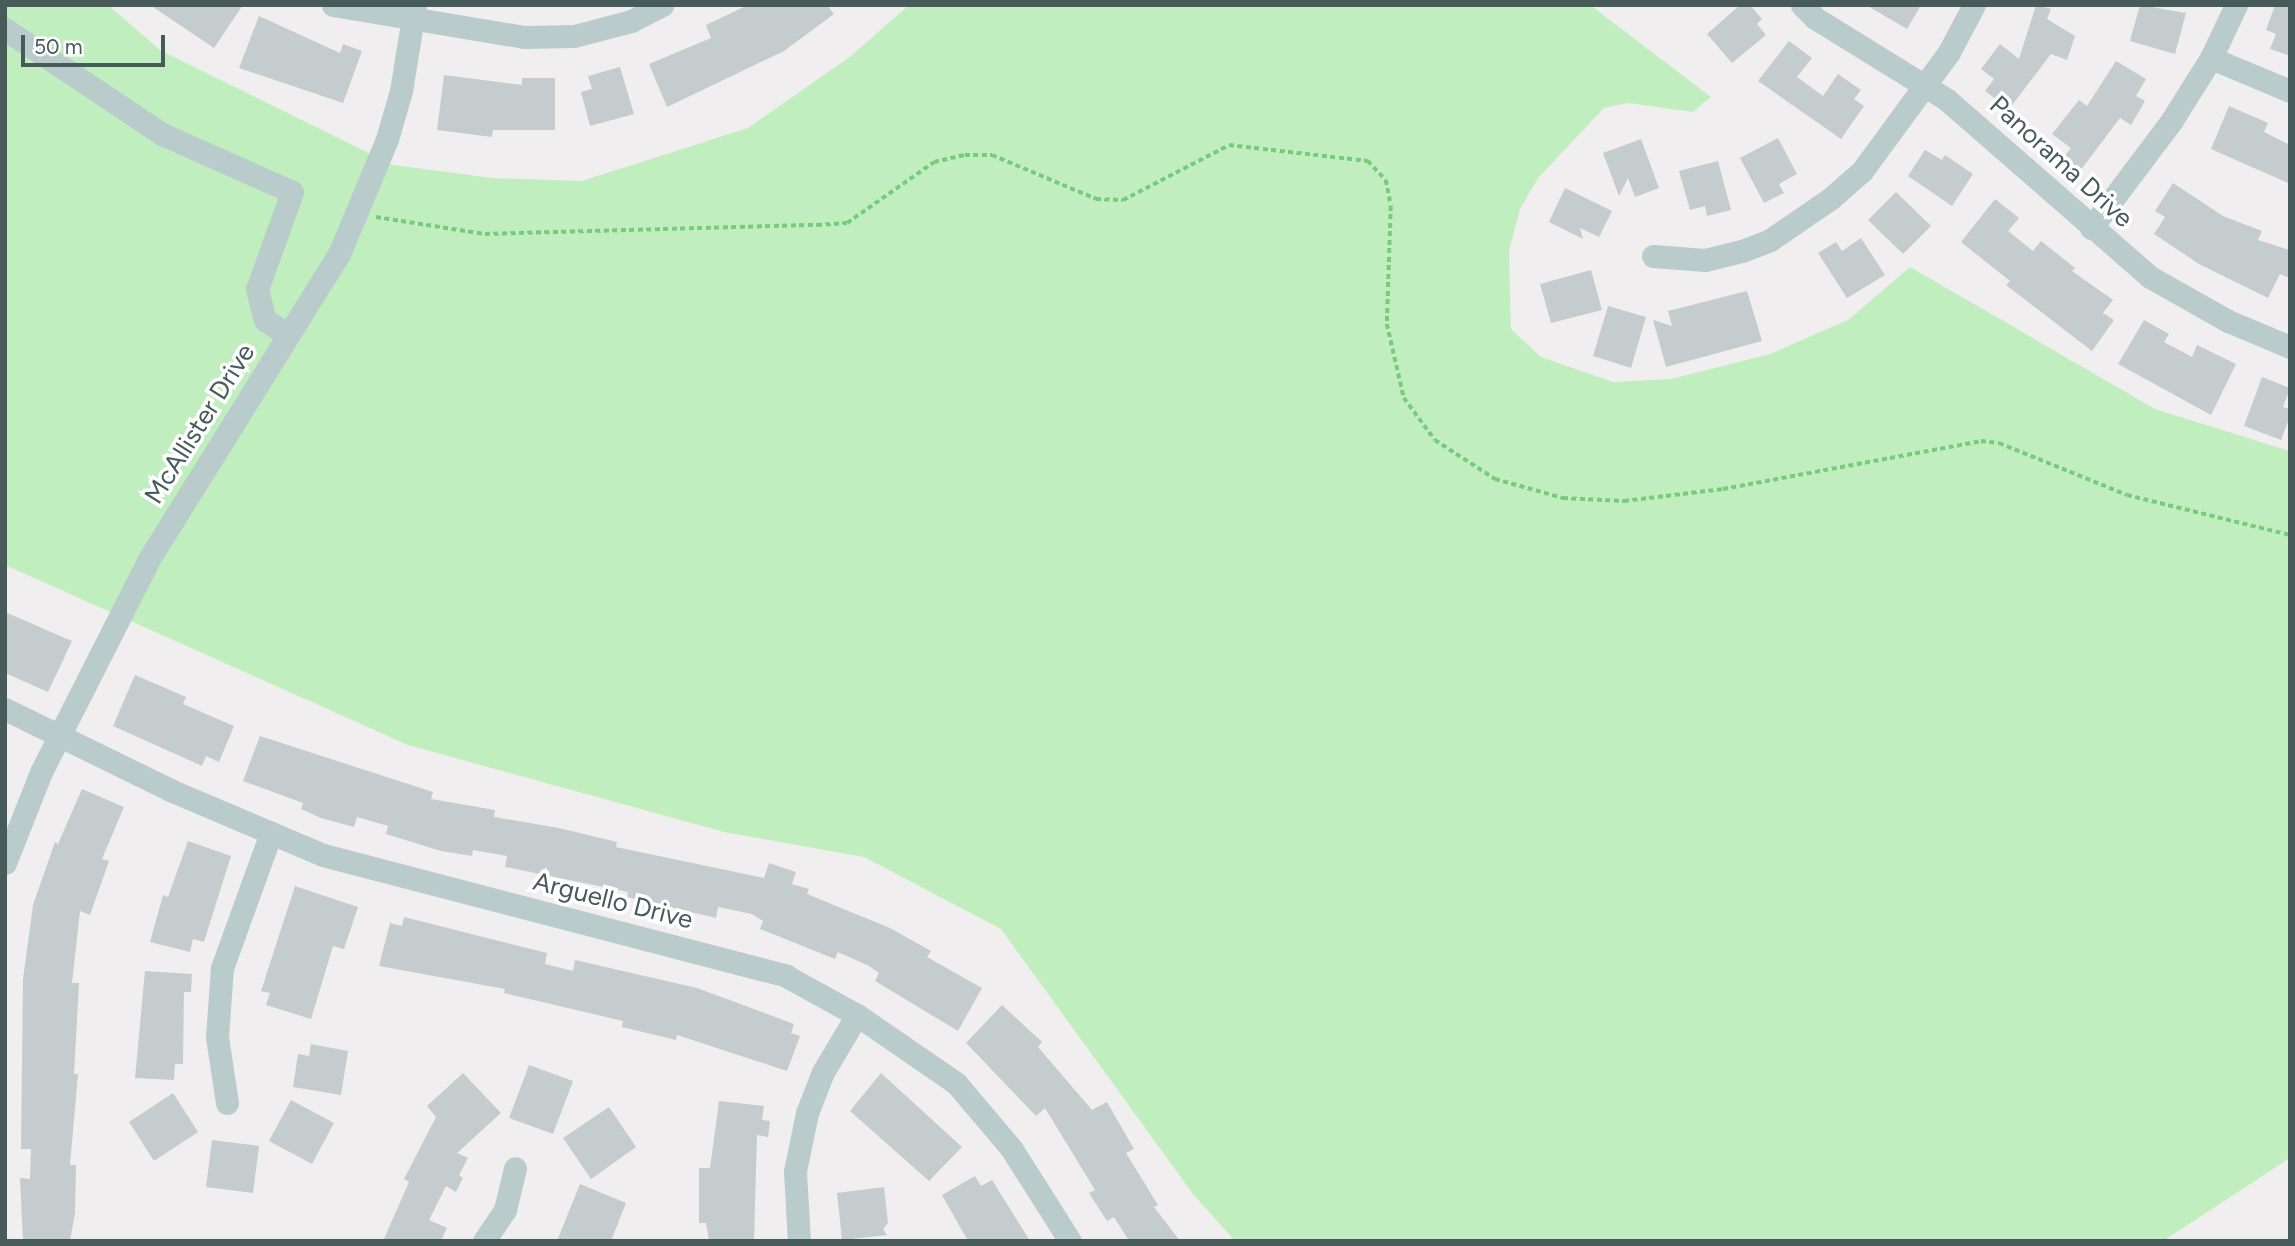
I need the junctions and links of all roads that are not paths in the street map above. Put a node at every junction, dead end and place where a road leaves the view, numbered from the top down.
1 (333, 5) edge
2 (662, 5) edge
3 (1802, 5) edge
4 (1974, 5) edge
5 (2236, 5) edge
6 (414, 13) edge
7 (5, 29) edge
8 (2211, 58) junction
9 (1925, 85) junction
10 (2290, 91) edge
11 (2091, 228) junction
12 (1653, 256) dead end
13 (288, 335) junction
14 (2290, 347) edge
15 (5, 709) edge
16 (60, 735) junction
17 (271, 833) junction
18 (5, 863) edge
19 (857, 1015) junction
20 (227, 1103) dead end
21 (515, 1168) dead end
22 (484, 1241) edge
23 (799, 1241) edge
24 (1070, 1241) edge

1 - 6 street
2 - 6 street
3 - 9 street, Panorama Drive
4 - 9 street
5 - 8 street
6 - 13 street, McAllister Drive
7 - 13 street
8 - 10 street
8 - 11 street
9 - 11 street, Panorama Drive
9 - 12 street
11 - 14 street, Panorama Drive
13 - 16 street, McAllister Drive
15 - 16 street, Arguello Drive
16 - 17 street, Arguello Drive
16 - 18 street, McAllister Drive
17 - 19 street, Arguello Drive
17 - 20 street
19 - 23 street
19 - 24 street, Arguello Drive
21 - 22 street

